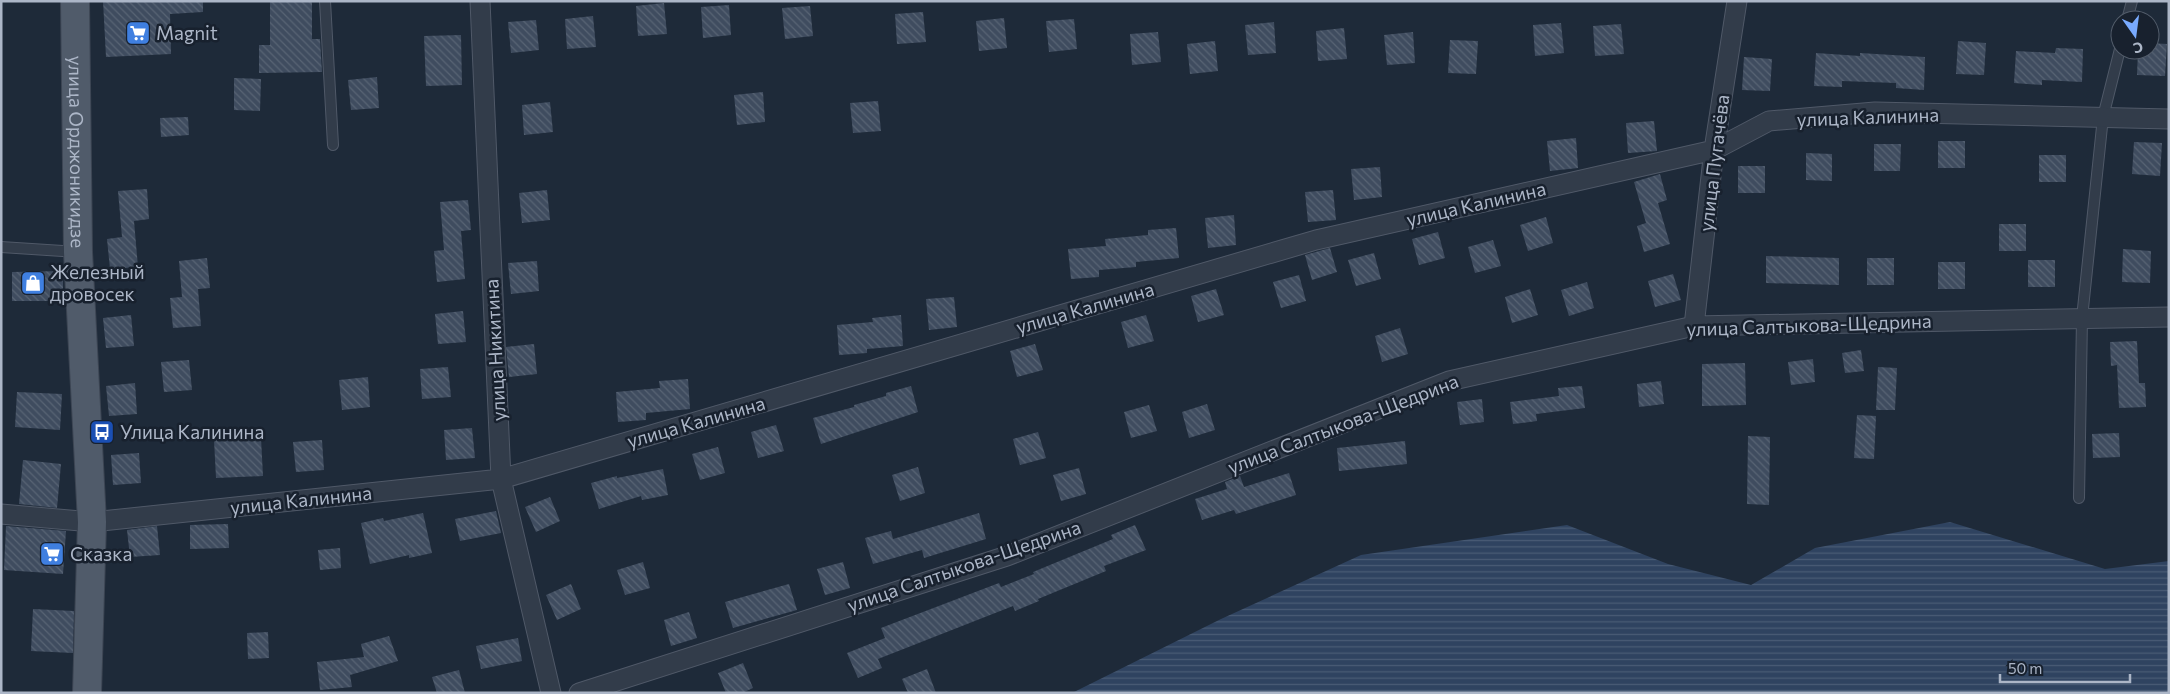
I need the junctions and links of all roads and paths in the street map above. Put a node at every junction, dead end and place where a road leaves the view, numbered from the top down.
1 (75, 1) edge
2 (325, 1) edge
3 (480, 1) edge
4 (1737, 1) edge
5 (2117, 60) edge
6 (2103, 117) junction
7 (2169, 119) edge
8 (333, 145) dead end
9 (1714, 150) junction
10 (1, 247) edge
11 (78, 252) junction
12 (2169, 317) edge
13 (2082, 318) junction
14 (1694, 326) junction
15 (501, 479) junction
16 (2079, 498) dead end
17 (1, 514) edge
18 (92, 522) junction
19 (87, 693) edge
20 (551, 693) edge
21 (580, 693) edge

1 - 11 main road, улица Орджоникидзе
2 - 8 lane
3 - 15 street, улица Никитина
4 - 9 street, улица Пугачёва
5 - 6 lane
6 - 7 street, улица Калинина
6 - 9 street, улица Калинина
6 - 13 lane
9 - 14 street, улица Пугачёва
9 - 15 street, улица Калинина
10 - 11 lane
11 - 18 main road, улица Орджоникидзе
12 - 13 street, улица Салтыкова-Щедрина
13 - 14 street, улица Салтыкова-Щедрина
13 - 16 lane
14 - 21 street, улица Салтыкова-Щедрина
15 - 18 street, улица Калинина
15 - 20 street, улица Никитина
17 - 18 street, улица Калинина
18 - 19 main road, улица Орджоникидзе

